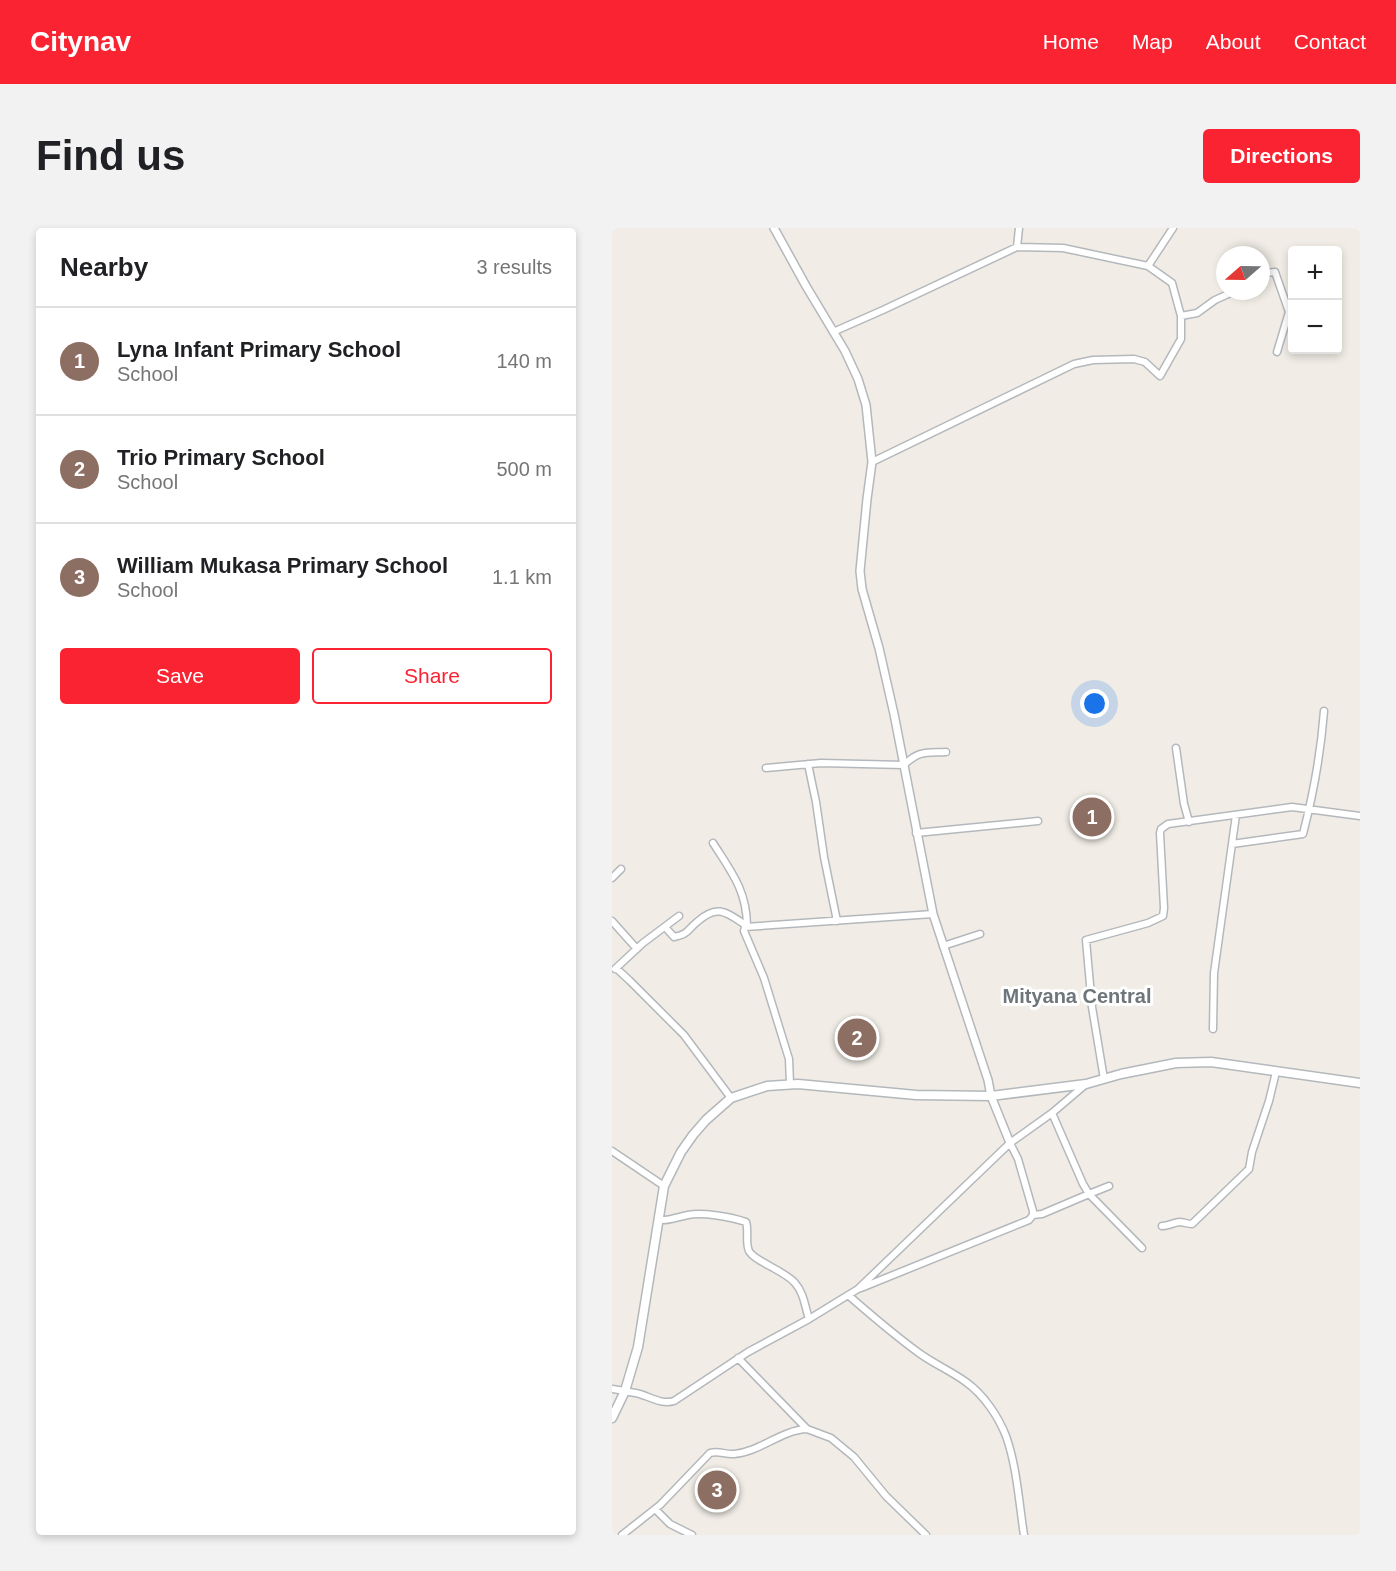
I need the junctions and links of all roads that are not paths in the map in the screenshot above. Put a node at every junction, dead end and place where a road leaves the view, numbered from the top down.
1 (774, 228) edge
2 (1019, 228) edge
3 (1173, 228) edge
4 (1017, 247) junction
5 (1148, 266) junction
6 (1270, 273) edge
7 (1216, 300) edge
8 (1181, 316) junction
9 (833, 332) junction
10 (1277, 352) dead end
11 (872, 462) junction
12 (1324, 711) dead end
13 (1176, 748) dead end
14 (946, 752) dead end
15 (808, 764) junction
16 (904, 765) junction
17 (766, 768) dead end
18 (1310, 809) junction
19 (1236, 815) junction
20 (1360, 816) edge
21 (1038, 821) dead end
22 (1189, 822) junction
23 (916, 833) junction
24 (713, 843) dead end
25 (1232, 844) junction
26 (621, 869) dead end
27 (612, 878) edge
28 (933, 914) junction
29 (679, 916) dead end
30 (612, 921) edge
31 (837, 921) junction
32 (747, 926) junction
33 (665, 927) junction
34 (980, 934) dead end
35 (943, 946) junction
36 (637, 949) junction
37 (614, 969) edge
38 (1213, 1029) dead end
39 (1276, 1072) junction
40 (1104, 1079) junction
41 (1360, 1083) edge
42 (789, 1084) junction
43 (1086, 1084) junction
44 (991, 1096) junction
45 (731, 1098) junction
46 (1052, 1113) junction
47 (1010, 1143) junction
48 (612, 1151) edge
49 (664, 1186) junction
50 (1109, 1186) dead end
51 (1089, 1194) junction
52 (1033, 1215) junction
53 (659, 1220) junction
54 (1162, 1226) dead end
55 (1142, 1248) dead end
56 (858, 1289) junction
57 (848, 1295) junction
58 (809, 1319) junction
59 (738, 1358) junction
60 (612, 1389) edge
61 (625, 1391) junction
62 (612, 1418) edge
63 (807, 1429) junction
64 (655, 1509) junction
65 (622, 1535) edge
66 (692, 1535) edge
67 (926, 1535) edge
68 (1024, 1535) edge

1 - 9 street
2 - 4 street
3 - 5 street
4 - 5 street
4 - 9 street
5 - 8 street
6 - 10 street
7 - 8 street
8 - 11 street
9 - 11 street
11 - 16 street
12 - 18 street
13 - 22 street
14 - 16 street
15 - 16 street
15 - 17 street
15 - 31 street
16 - 23 street
18 - 19 street
18 - 20 street
18 - 25 street
19 - 22 street
19 - 25 street
21 - 23 street
22 - 40 street
23 - 28 street
24 - 32 street
25 - 38 street
26 - 27 street
28 - 31 street
28 - 35 street
29 - 33 street
30 - 36 street
31 - 32 street
32 - 33 street
32 - 42 street
33 - 36 street
34 - 35 street
35 - 44 street
36 - 37 street
37 - 45 street
39 - 40 main road
39 - 41 main road
39 - 54 street
40 - 43 main road
42 - 44 main road
42 - 45 main road
43 - 44 main road
43 - 46 street
44 - 47 street
45 - 49 main road
46 - 47 street
46 - 51 street
47 - 52 street
47 - 56 street
48 - 49 street
49 - 53 main road
50 - 51 street
51 - 52 street
51 - 55 street
52 - 56 street
53 - 58 street
53 - 61 main road
56 - 57 street
57 - 58 street
57 - 68 street
58 - 59 street
59 - 61 street
59 - 63 street
60 - 61 street
61 - 62 main road
63 - 64 street
63 - 67 street
64 - 65 street
64 - 66 street

